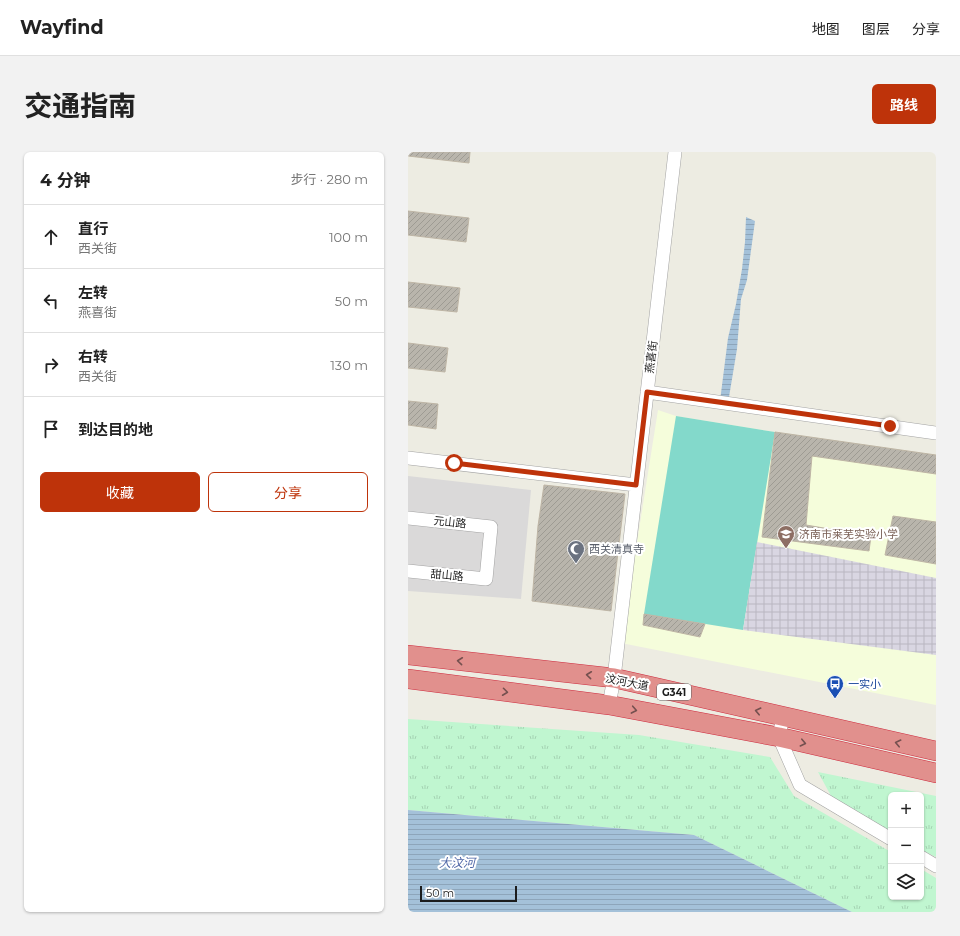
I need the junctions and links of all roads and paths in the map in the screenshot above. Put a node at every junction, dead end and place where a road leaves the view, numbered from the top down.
1 (675, 152) edge
2 (647, 392) junction
3 (936, 433) edge
4 (408, 458) edge
5 (636, 485) junction
6 (408, 518) edge
7 (408, 571) edge
8 (486, 578) joint
9 (408, 655) edge
10 (614, 678) junction
11 (408, 680) edge
12 (609, 705) junction
13 (784, 716) junction
14 (779, 737) junction
15 (936, 752) edge
16 (936, 773) edge
17 (888, 837) edge
18 (924, 859) edge
19 (936, 866) edge

1 - 2 street, 燕喜街
2 - 3 street
2 - 5 street, 燕喜街
4 - 5 street
5 - 10 street, 燕喜街
6 - 8 street, 元山路
7 - 8 street, 甜山路
10 -> 9 highway, 汶河大道 / G341
10 - 12 street, 燕喜街
13 -> 10 highway, 汶河大道 / G341
11 -> 12 highway, G341
12 -> 14 highway, G341
13 - 14 street
15 -> 13 highway, 汶河大道 / G341
14 -> 16 highway, G341
14 - 17 street
18 - 19 street

